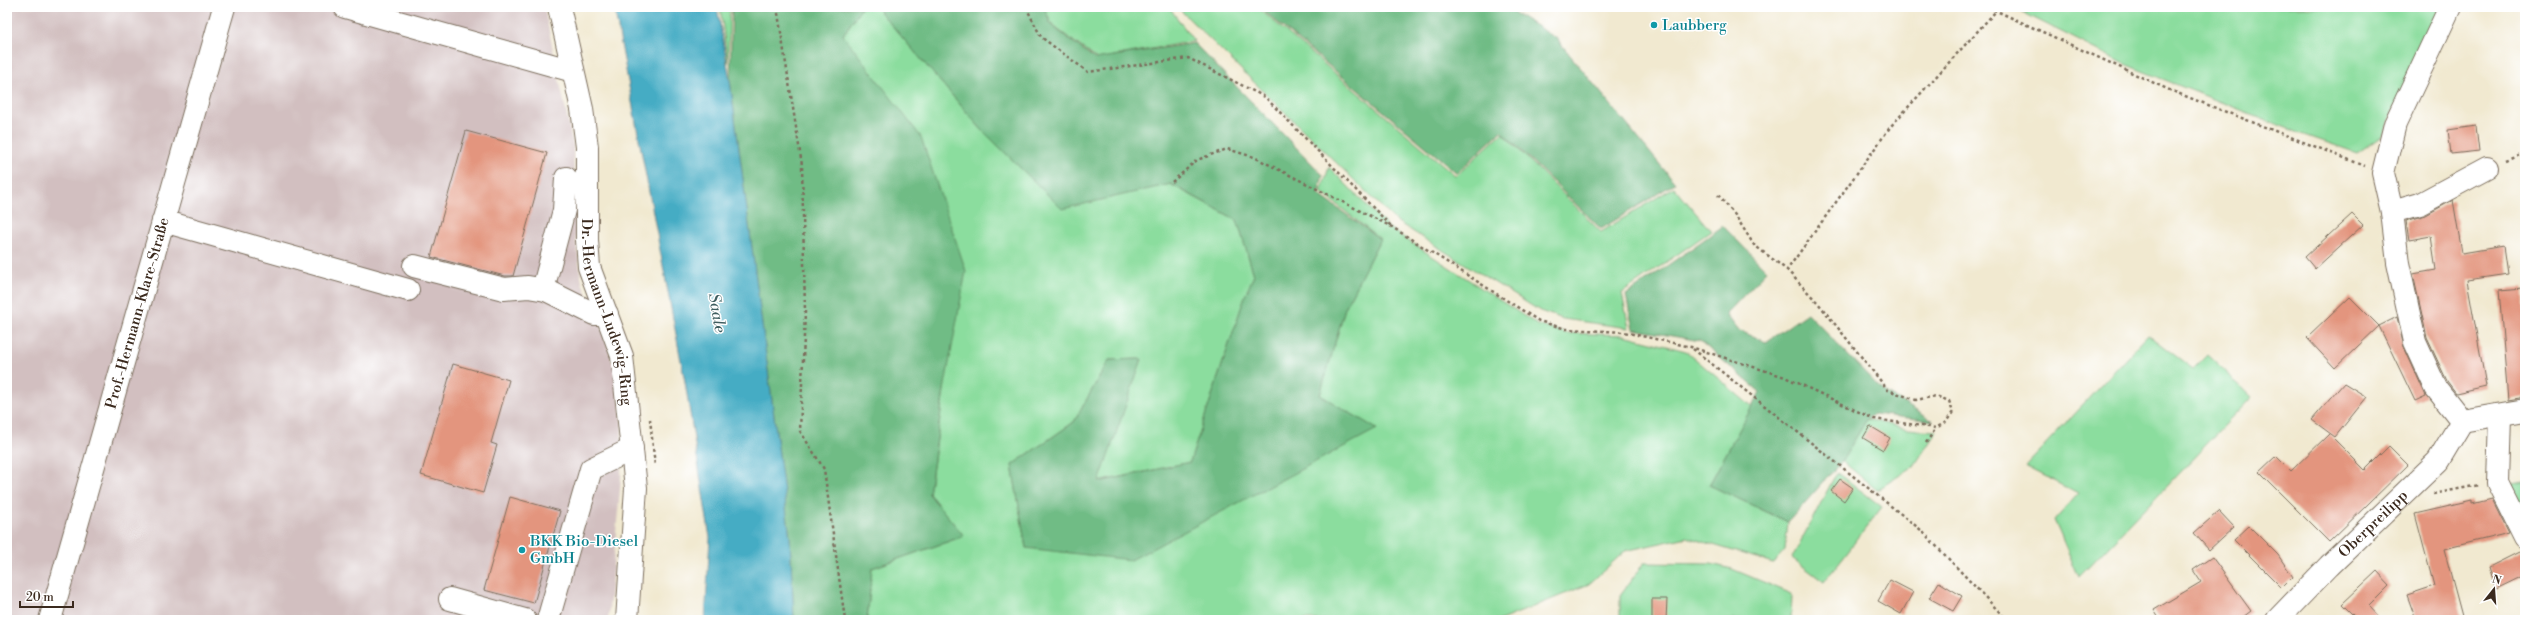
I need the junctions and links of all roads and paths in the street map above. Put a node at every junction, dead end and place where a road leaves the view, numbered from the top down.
1 (224, 7) edge
2 (344, 7) edge
3 (559, 7) edge
4 (776, 7) edge
5 (1026, 7) edge
6 (1988, 7) edge
7 (2450, 7) edge
8 (1996, 11) junction
9 (573, 71) junction
10 (2487, 168) dead end
11 (2383, 173) junction
12 (566, 178) dead end
13 (1172, 182) dead end
14 (1718, 195) dead end
15 (2392, 212) junction
16 (163, 221) junction
17 (1392, 227) junction
18 (414, 266) dead end
19 (1787, 270) junction
20 (408, 290) dead end
21 (546, 290) junction
22 (607, 314) junction
23 (1691, 347) junction
24 (2525, 410) edge
25 (2500, 415) junction
26 (2462, 421) junction
27 (1936, 428) junction
28 (1926, 443) dead end
29 (632, 449) junction
30 (2462, 487) dead end
31 (2442, 491) dead end
32 (2525, 537) edge
33 (450, 599) dead end
34 (50, 620) edge
35 (525, 620) edge
36 (548, 620) edge
37 (627, 620) edge
38 (845, 620) edge
39 (2007, 620) edge
40 (2277, 620) edge

1 - 16 street, Prof.-Hermann-Klare-Straße
2 - 9 street
3 - 9 street, Dr.-Hermann-Ludewig-Ring
4 - 38 path
5 - 17 path
6 - 8 path
7 - 11 street
8 - 11 path
8 - 19 path
9 - 22 street, Dr.-Hermann-Ludewig-Ring
10 - 15 street
11 - 15 street
12 - 21 street
13 - 17 path
14 - 19 path
15 - 26 street
16 - 20 street
16 - 34 street, Prof.-Hermann-Klare-Straße
17 - 23 path
18 - 21 street
19 - 27 path
21 - 22 street
22 - 29 street, Dr.-Hermann-Ludewig-Ring
23 - 27 path
23 - 39 path
24 - 25 street
25 - 26 street
25 - 32 street
26 - 40 street, Oberpreilipp
27 - 28 path
29 - 36 street
29 - 37 street, Dr.-Hermann-Ludewig-Ring
30 - 31 path
33 - 35 street

